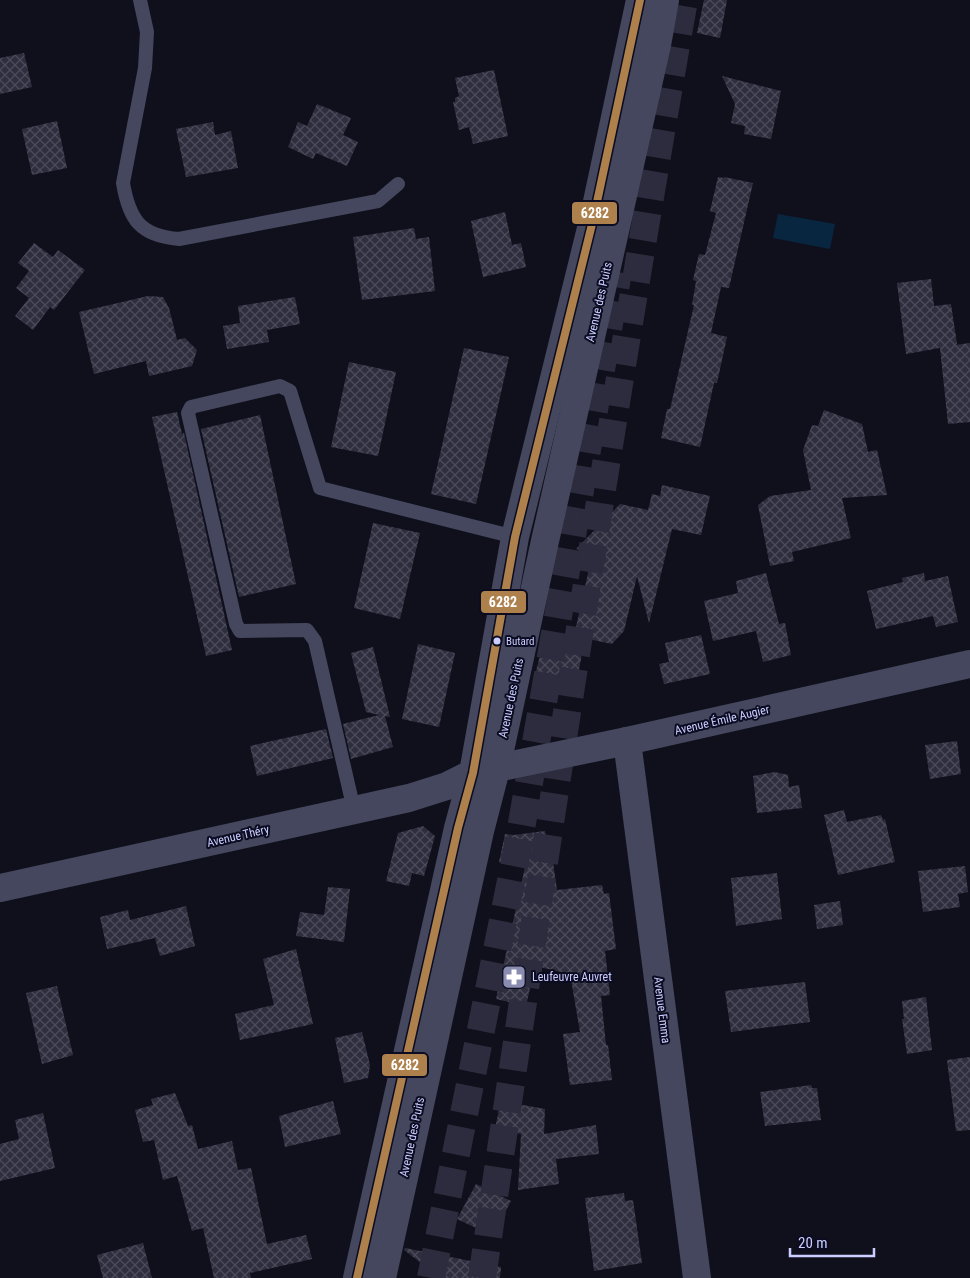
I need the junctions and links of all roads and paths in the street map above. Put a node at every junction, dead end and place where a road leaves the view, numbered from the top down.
1 (140, 0) edge
2 (640, 0) edge
3 (665, 0) edge
4 (398, 184) dead end
5 (515, 537) junction
6 (970, 664) edge
7 (627, 741) junction
8 (484, 771) junction
9 (354, 810) junction
10 (0, 888) edge
11 (389, 1189) junction
12 (357, 1278) edge
13 (382, 1278) edge
14 (696, 1278) edge

1 - 4 lane
2 - 5 street, Avenue des Puits
3 - 8 street, Avenue des Puits
5 - 8 street, Avenue des Puits
5 - 9 lane
6 - 7 street, Avenue Émile Augier
7 - 8 street, Avenue Émile Augier
7 - 14 street, Avenue Emma
8 - 9 street, Avenue Théry
8 - 11 street, Avenue des Puits
9 - 10 street, Avenue Théry
11 - 12 street, Avenue des Puits
11 - 13 street, Avenue des Puits

